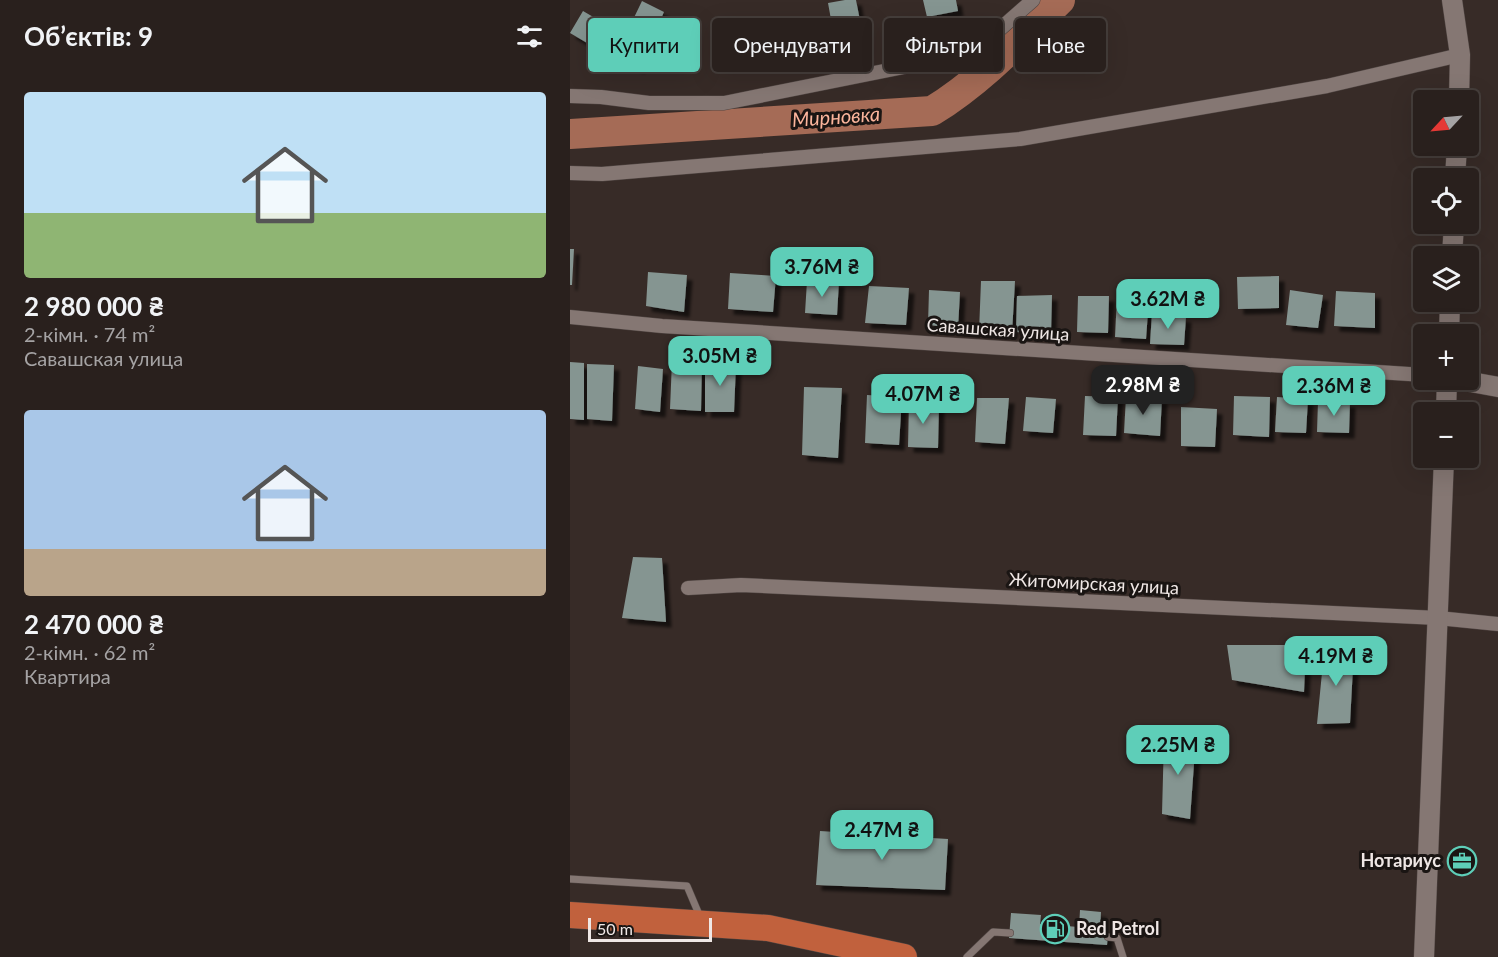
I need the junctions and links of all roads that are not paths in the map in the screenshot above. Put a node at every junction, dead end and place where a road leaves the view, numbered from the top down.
1 (1033, 0) edge
2 (1452, 0) edge
3 (1460, 55) junction
4 (1459, 90) edge
5 (570, 96) edge
6 (570, 173) edge
7 (570, 316) edge
8 (1413, 374) edge
9 (1479, 384) edge
10 (1498, 387) edge
11 (1444, 468) edge
12 (688, 588) dead end
13 (1438, 618) junction
14 (1498, 624) edge
15 (570, 879) edge
16 (570, 915) edge
17 (703, 924) junction
18 (1010, 933) dead end
19 (1108, 937) dead end
20 (904, 957) edge
21 (966, 957) edge
22 (1123, 957) edge
23 (1425, 957) edge

1 - 5 street
2 - 3 main road
3 - 4 main road
3 - 6 street
7 - 8 street, Савашская улица
9 - 10 main road
11 - 13 main road
12 - 13 street, Житомирская улица
13 - 14 street, Житомирская улица
13 - 23 main road
15 - 17 lane
16 - 17 highway
17 - 20 highway
18 - 21 lane
19 - 22 lane

